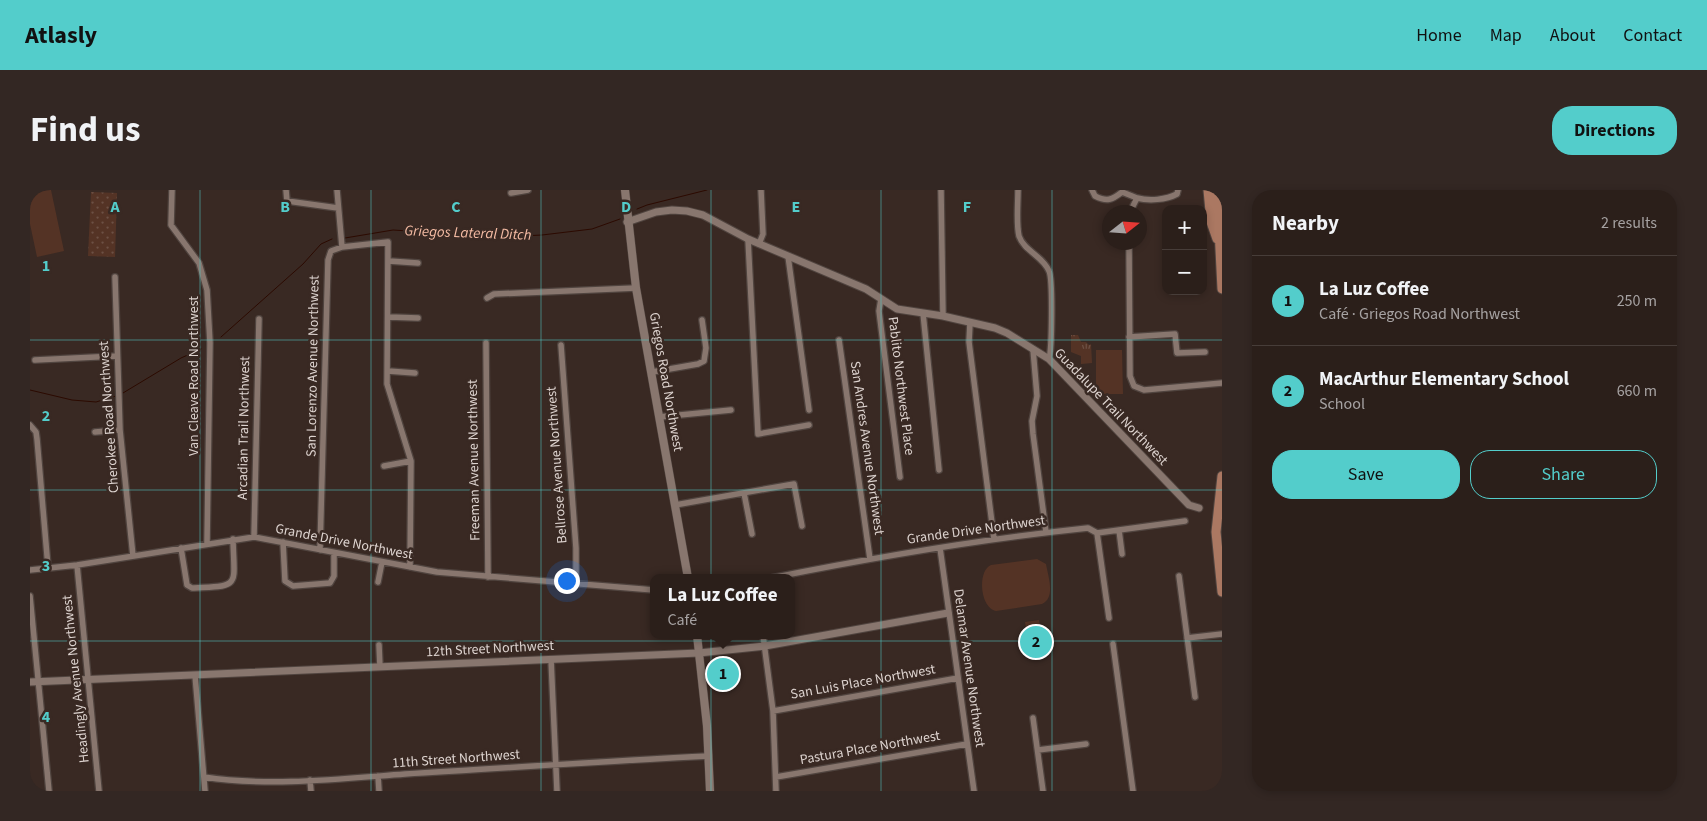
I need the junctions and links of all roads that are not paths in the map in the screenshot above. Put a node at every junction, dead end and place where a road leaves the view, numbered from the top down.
1 (172, 190) edge
2 (286, 190) edge
3 (337, 190) edge
4 (528, 190) edge
5 (625, 190) edge
6 (761, 190) edge
7 (941, 190) edge
8 (1018, 190) edge
9 (1092, 190) edge
10 (1178, 190) edge
11 (1208, 190) edge
12 (1217, 190) edge
13 (511, 193) dead end
14 (1137, 198) junction
15 (1134, 205) edge
16 (338, 208) junction
17 (627, 222) junction
18 (748, 239) junction
19 (1218, 243) junction
20 (759, 244) junction
21 (342, 247) junction
22 (1129, 250) edge
23 (788, 256) junction
24 (389, 261) junction
25 (418, 263) dead end
26 (115, 277) dead end
27 (636, 288) junction
28 (1222, 289) edge
29 (487, 298) dead end
30 (881, 299) junction
31 (923, 313) junction
32 (943, 316) junction
33 (389, 317) junction
34 (418, 318) dead end
35 (259, 319) dead end
36 (702, 320) dead end
37 (970, 323) junction
38 (1129, 337) junction
39 (839, 340) dead end
40 (486, 343) dead end
41 (561, 345) dead end
42 (1032, 349) junction
43 (1205, 352) dead end
44 (116, 356) junction
45 (1049, 359) junction
46 (35, 360) dead end
47 (388, 371) junction
48 (652, 372) junction
49 (415, 373) dead end
50 (1222, 382) edge
51 (731, 410) dead end
52 (809, 410) dead end
53 (659, 417) junction
54 (809, 425) dead end
55 (31, 426) edge
56 (120, 430) junction
57 (95, 432) dead end
58 (411, 461) junction
59 (384, 466) dead end
60 (939, 470) dead end
61 (1222, 476) edge
62 (900, 477) dead end
63 (744, 493) junction
64 (675, 505) junction
65 (1199, 508) dead end
66 (1185, 521) dead end
67 (802, 526) dead end
68 (1119, 530) junction
69 (1046, 532) junction
70 (1097, 533) junction
71 (752, 534) dead end
72 (254, 537) junction
73 (233, 539) junction
74 (994, 539) junction
75 (283, 542) junction
76 (206, 543) junction
77 (181, 548) junction
78 (940, 548) junction
79 (320, 550) junction
80 (334, 553) junction
81 (1122, 554) dead end
82 (133, 556) junction
83 (870, 559) junction
84 (382, 562) junction
85 (77, 565) junction
86 (48, 567) junction
87 (410, 568) junction
88 (30, 570) edge
89 (687, 574) edge
90 (792, 574) edge
91 (1179, 576) dead end
92 (488, 577) junction
93 (378, 582) dead end
94 (576, 584) junction
95 (650, 590) edge
96 (1222, 592) edge
97 (30, 596) edge
98 (948, 613) junction
99 (1109, 618) dead end
100 (1222, 634) edge
101 (1187, 638) junction
102 (697, 639) edge
103 (764, 639) edge
104 (1113, 644) dead end
105 (379, 645) dead end
106 (765, 646) junction
107 (699, 653) junction
108 (552, 659) junction
109 (380, 667) junction
110 (195, 675) junction
111 (958, 678) junction
112 (88, 680) junction
113 (34, 681) edge
114 (1195, 697) dead end
115 (773, 711) junction
116 (1033, 718) dead end
117 (967, 744) junction
118 (1086, 744) dead end
119 (1038, 750) junction
120 (709, 756) junction
121 (555, 765) junction
122 (378, 776) junction
123 (204, 777) junction
124 (776, 777) junction
125 (310, 780) junction
126 (242, 782) junction
127 (49, 791) edge
128 (99, 791) edge
129 (205, 791) edge
130 (242, 791) edge
131 (311, 791) edge
132 (378, 791) edge
133 (557, 791) edge
134 (710, 791) edge
135 (776, 791) edge
136 (974, 791) edge
137 (1043, 791) edge
138 (1133, 791) edge

1 - 76 street, Van Cleave Road Northwest
2 - 16 street
3 - 16 street
4 - 13 street
5 - 17 main road, Griegos Road Northwest
6 - 20 street
7 - 32 street
8 - 45 street
9 - 14 street
10 - 14 street
11 - 19 main road
12 - 19 main road
14 - 15 street
16 - 21 street
17 - 18 street, Guadalupe Trail Northwest
17 - 27 main road, Griegos Road Northwest
18 - 20 street, Guadalupe Trail Northwest
18 - 54 street
19 - 28 main road
20 - 23 street, Guadalupe Trail Northwest
21 - 24 street
21 - 79 street, San Lorenzo Avenue Northwest
22 - 38 street
23 - 30 street, Guadalupe Trail Northwest
23 - 52 street
24 - 25 street
24 - 33 street
26 - 44 street, Cherokee Road Northwest
27 - 29 street
27 - 48 main road, Griegos Road Northwest
30 - 31 street, Guadalupe Trail Northwest
30 - 62 street, Pablito Northwest Place
31 - 32 street, Guadalupe Trail Northwest
31 - 60 street
32 - 37 street, Guadalupe Trail Northwest
33 - 34 street
33 - 47 street
35 - 72 street, Arcadian Trail Northwest
36 - 48 street
37 - 42 street, Guadalupe Trail Northwest
37 - 74 street
38 - 43 street
38 - 50 street
39 - 83 street, San Andres Avenue Northwest
40 - 92 street, Freeman Avenue Northwest
41 - 94 street, Bellrose Avenue Northwest
42 - 45 street, Guadalupe Trail Northwest
42 - 69 street
44 - 46 street
44 - 56 street, Cherokee Road Northwest
45 - 65 street, Guadalupe Trail Northwest
47 - 49 street
47 - 58 street
48 - 53 main road, Griegos Road Northwest
51 - 53 street
53 - 64 main road, Griegos Road Northwest
55 - 86 street
56 - 57 street
56 - 82 street, Cherokee Road Northwest
58 - 59 street
58 - 87 street
61 - 96 main road
63 - 64 street
63 - 67 street
63 - 71 street
64 - 89 main road, Griegos Road Northwest
66 - 68 street, Grande Drive Northwest
68 - 70 street, Grande Drive Northwest
68 - 81 street
69 - 70 street, Grande Drive Northwest
69 - 74 street, Grande Drive Northwest
70 - 99 street
72 - 73 street, Grande Drive Northwest
72 - 75 street, Grande Drive Northwest
73 - 76 street, Grande Drive Northwest
73 - 77 street
74 - 78 street, Grande Drive Northwest
75 - 79 street, Grande Drive Northwest
75 - 80 street
76 - 77 street, Grande Drive Northwest
77 - 82 street, Grande Drive Northwest
78 - 83 street, Grande Drive Northwest
78 - 98 street, Delamar Avenue Northwest
79 - 80 street, Grande Drive Northwest
80 - 84 street, Grande Drive Northwest
82 - 85 street, Grande Drive Northwest
83 - 90 street, Grande Drive Northwest
84 - 87 street, Grande Drive Northwest
84 - 93 street
85 - 86 street, Grande Drive Northwest
85 - 112 street, Headingly Avenue Northwest
86 - 88 street, Grande Drive Northwest
87 - 92 street, Grande Drive Northwest
91 - 101 street
92 - 94 street, Grande Drive Northwest
94 - 95 street, Grande Drive Northwest
97 - 113 street
98 - 106 street, 12th Street Northwest
98 - 111 street, Delamar Avenue Northwest
100 - 101 street
101 - 114 street
102 - 107 main road
103 - 106 street
104 - 138 street
105 - 109 street
106 - 107 street, 12th Street Northwest
106 - 115 street
107 - 108 street, 12th Street Northwest
107 - 120 main road
108 - 109 street, 12th Street Northwest
108 - 121 street
109 - 110 street, 12th Street Northwest
110 - 112 street, 12th Street Northwest
110 - 123 street
111 - 115 street, San Luis Place Northwest
111 - 117 street, Delamar Avenue Northwest
112 - 113 street, 12th Street Northwest
112 - 128 street, Headingly Avenue Northwest
113 - 127 street
115 - 124 street
116 - 119 street
117 - 124 street, Pastura Place Northwest
117 - 136 street, Delamar Avenue Northwest
118 - 119 street
119 - 137 street
120 - 121 street, 11th Street Northwest
120 - 134 main road
121 - 122 street, 11th Street Northwest
121 - 133 street
122 - 125 street, 11th Street Northwest
122 - 132 street
123 - 126 street, 11th Street Northwest
123 - 129 street
124 - 135 street
125 - 126 street, 11th Street Northwest
125 - 131 street
126 - 130 street

